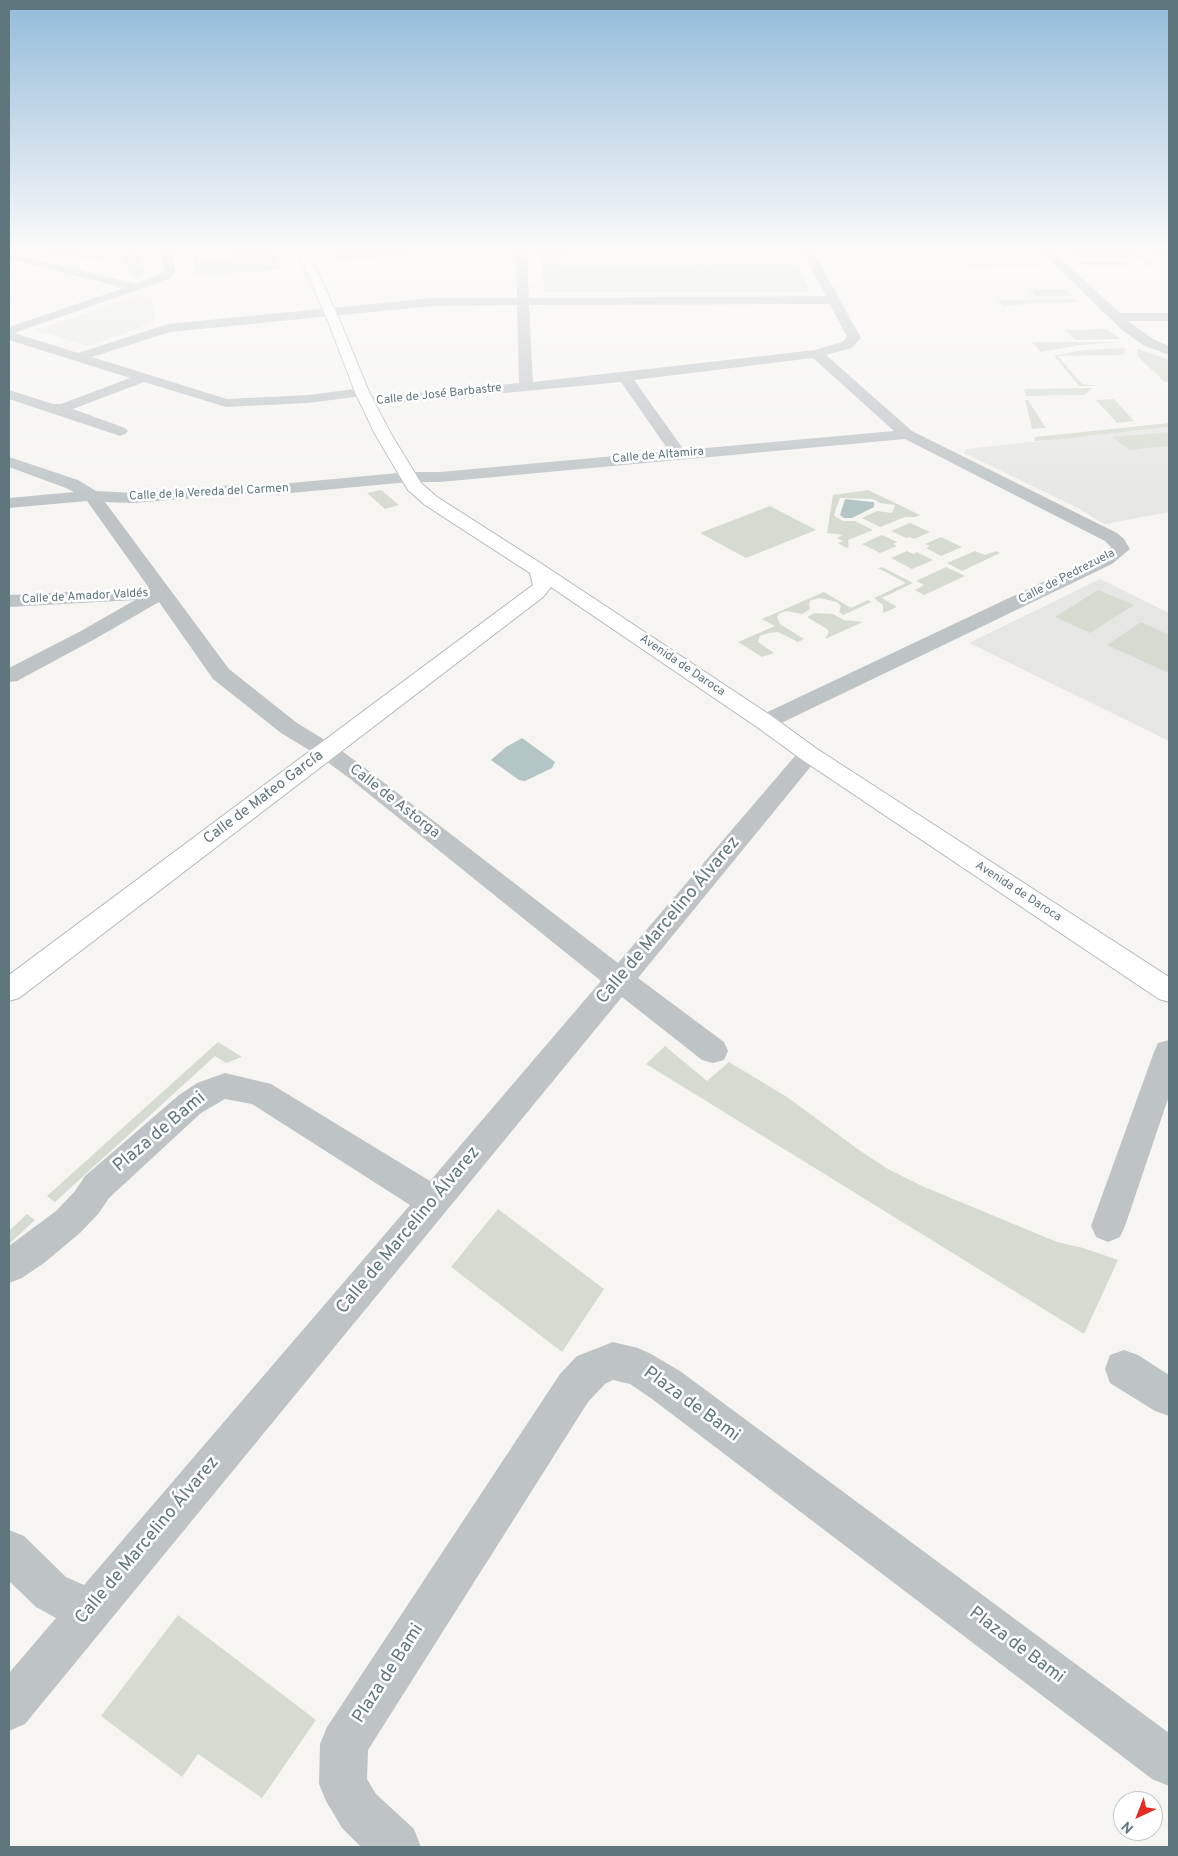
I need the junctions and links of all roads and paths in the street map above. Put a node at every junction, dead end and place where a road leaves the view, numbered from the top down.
1 (9, 336) edge
2 (145, 336) edge
3 (340, 336) edge
4 (524, 336) edge
5 (853, 336) edge
6 (1139, 336) edge
7 (1169, 351) edge
8 (816, 354) junction
9 (79, 357) junction
10 (625, 377) junction
11 (142, 378) junction
12 (526, 385) junction
13 (9, 394) edge
14 (365, 397) junction
15 (57, 409) junction
16 (120, 431) dead end
17 (908, 434) junction
18 (678, 454) junction
19 (9, 462) edge
20 (409, 477) junction
21 (92, 496) junction
22 (9, 503) edge
23 (538, 570) junction
24 (161, 593) junction
25 (75, 598) junction
26 (582, 600) junction
27 (9, 602) edge
28 (519, 605) junction
29 (88, 635) junction
30 (9, 676) edge
31 (765, 722) junction
32 (327, 751) junction
33 (809, 754) junction
34 (619, 980) junction
35 (9, 990) edge
36 (1169, 991) edge
37 (713, 1052) dead end
38 (1169, 1052) edge
39 (434, 1202) junction
40 (1108, 1226) dead end
41 (9, 1266) edge
42 (1124, 1369) dead end
43 (1169, 1397) edge
44 (9, 1551) edge
45 (88, 1612) junction
46 (9, 1708) edge
47 (1169, 1762) edge
48 (396, 1847) edge

1 - 9 street, Calle de José Barbastre
2 - 9 street
3 - 14 main road, Avenida de Daroca
4 - 12 street
5 - 8 street, Calle de José Barbastre
6 - 7 street
8 - 10 street, Calle de José Barbastre
8 - 17 street, Calle de Pedrezuela
9 - 11 street, Calle de José Barbastre
10 - 12 street, Calle de José Barbastre
10 - 18 street
11 - 14 street, Calle de José Barbastre
11 - 15 street
12 - 14 street, Calle de José Barbastre
13 - 15 street
14 - 20 main road, Avenida de Daroca
15 - 16 street
17 - 18 street, Calle de Altamira
17 - 31 street, Calle de Pedrezuela
18 - 20 street, Calle de Altamira
19 - 21 street
20 - 21 street, Calle de la Vereda del Carmen
20 - 23 main road, Avenida de Daroca
21 - 22 street, Calle de la Vereda del Carmen
21 - 24 street, Calle de Astorga
23 - 26 main road, Avenida de Daroca
23 - 28 main road, Calle de Mateo García
24 - 25 street, Calle de Amador Valdés
24 - 29 street
24 - 32 street, Calle de Astorga
25 - 27 street, Calle de Amador Valdés
25 - 29 street
26 - 28 main road, Calle de Mateo García
26 - 31 main road, Avenida de Daroca
28 - 32 main road, Calle de Mateo García
29 - 30 street
31 - 33 main road, Avenida de Daroca
32 - 34 street, Calle de Astorga
32 - 35 main road, Calle de Mateo García
33 - 34 street, Calle de Marcelino Álvarez
33 - 36 main road, Avenida de Daroca
34 - 37 street, Calle de Astorga
34 - 39 street, Calle de Marcelino Álvarez
38 - 40 street
39 - 41 street, Plaza de Bami
39 - 45 street, Calle de Marcelino Álvarez
42 - 43 street
44 - 45 street
45 - 46 street, Calle de Marcelino Álvarez
47 - 48 street, Plaza de Bami

